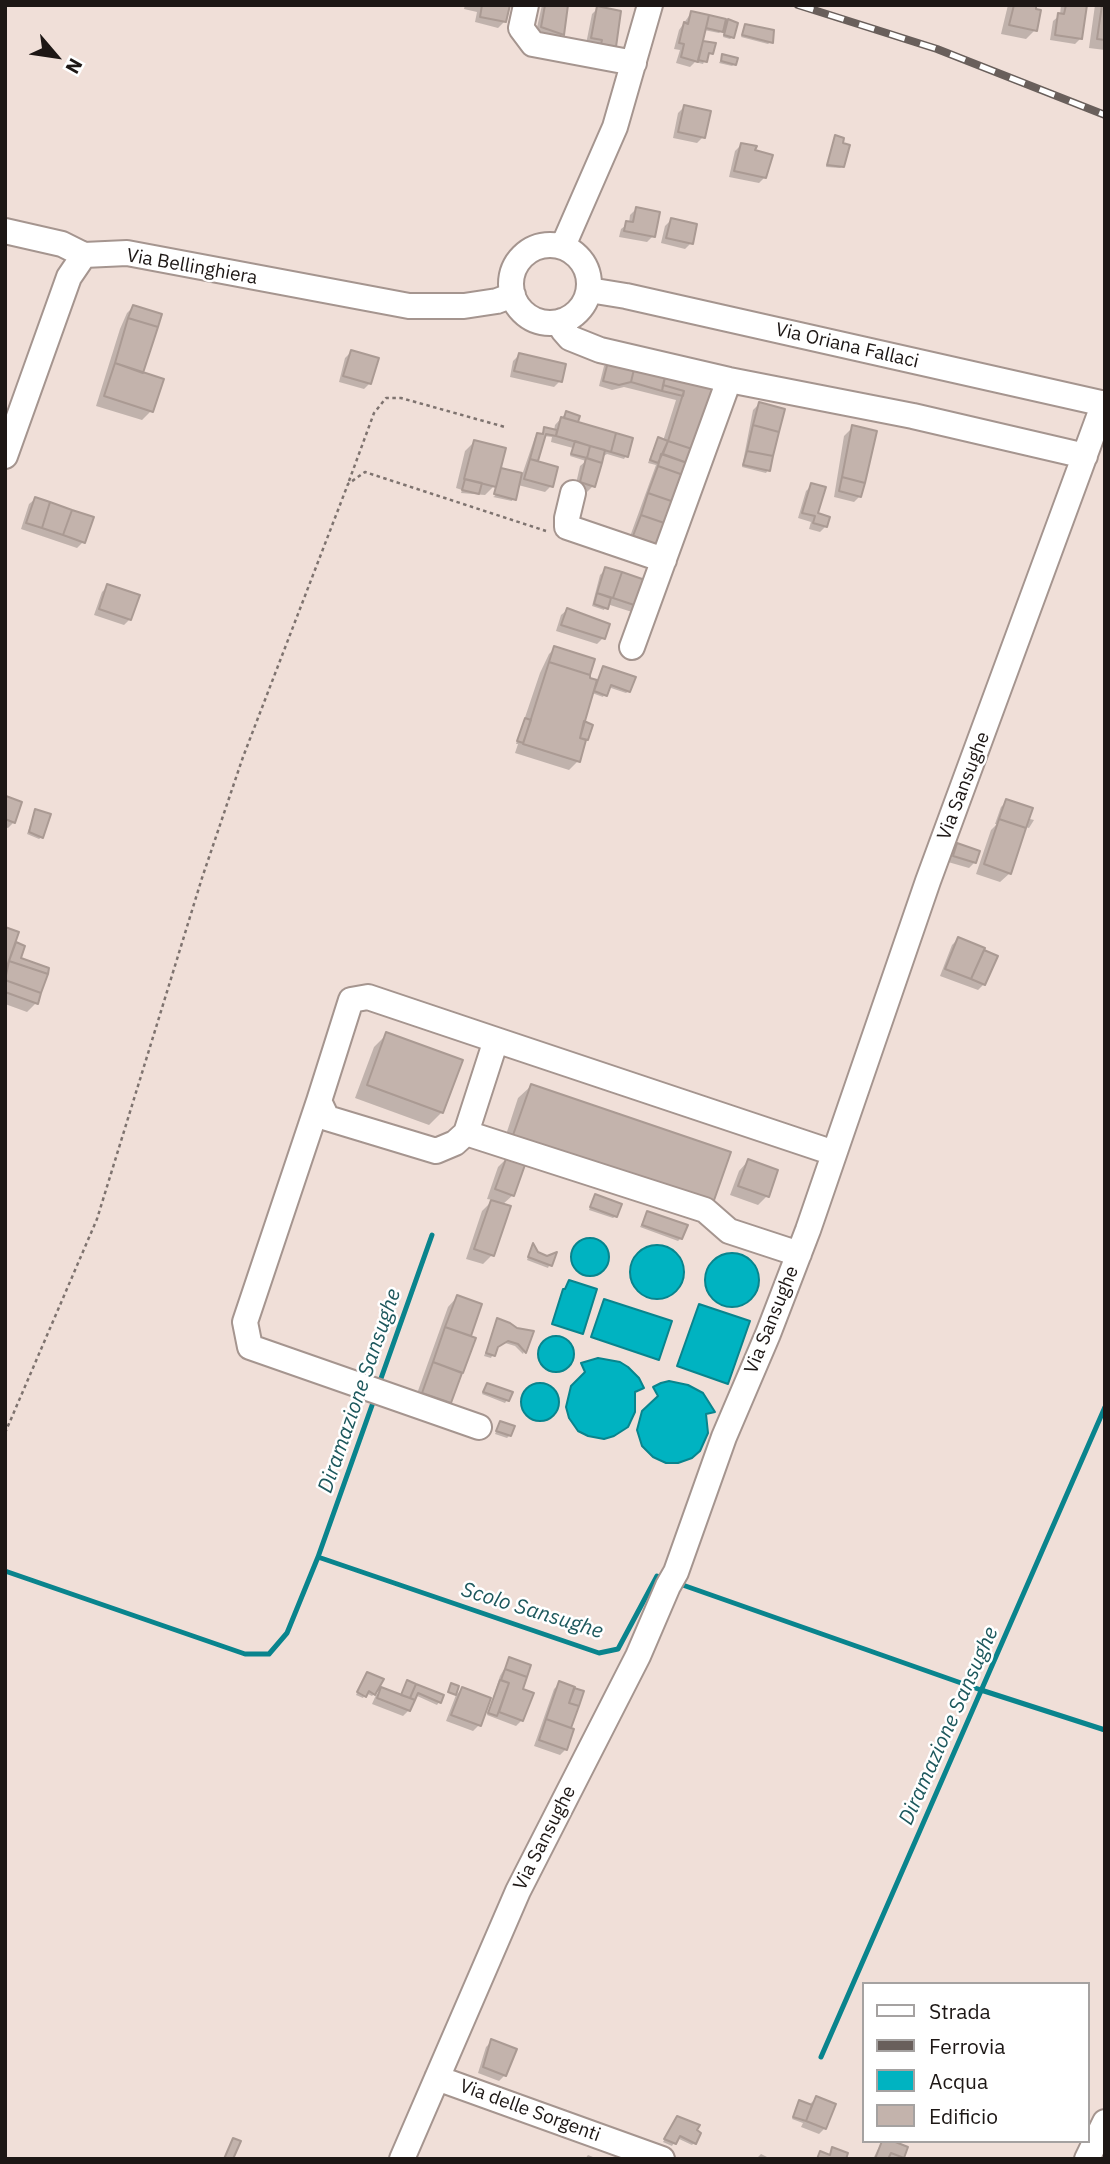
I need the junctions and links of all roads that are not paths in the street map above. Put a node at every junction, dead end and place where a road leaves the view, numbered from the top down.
1 (526, 5) edge
2 (650, 5) edge
3 (634, 63) junction
4 (5, 231) edge
5 (563, 246) junction
6 (84, 255) junction
7 (589, 290) junction
8 (513, 295) junction
9 (562, 321) junction
10 (729, 380) junction
11 (1104, 403) edge
12 (5, 456) edge
13 (1085, 456) junction
14 (573, 493) dead end
15 (664, 560) junction
16 (632, 647) dead end
17 (496, 1040) junction
18 (319, 1101) junction
19 (466, 1133) junction
20 (834, 1153) junction
21 (799, 1254) junction
22 (478, 1427) dead end
23 (437, 2078) junction
24 (1105, 2122) edge
25 (402, 2159) edge
26 (662, 2159) edge
27 (1087, 2159) edge

1 - 3 street
2 - 3 street
3 - 5 street
4 - 6 street
5 - 7 street
5 - 8 street
6 - 8 street, Via Bellinghiera
6 - 12 street
7 - 9 street
7 - 11 street, Via Oriana Fallaci
8 - 9 street
9 - 10 street
10 - 13 street
10 - 15 street
11 - 13 street, Via Sansughe
13 - 20 street, Via Sansughe
14 - 15 street
15 - 16 street
17 - 18 street
17 - 19 street
17 - 20 street
18 - 19 street
18 - 22 street
19 - 21 street
20 - 21 street, Via Sansughe
21 - 23 street, Via Sansughe
23 - 25 street, Via Sansughe
23 - 26 street, Via delle Sorgenti
24 - 27 street

